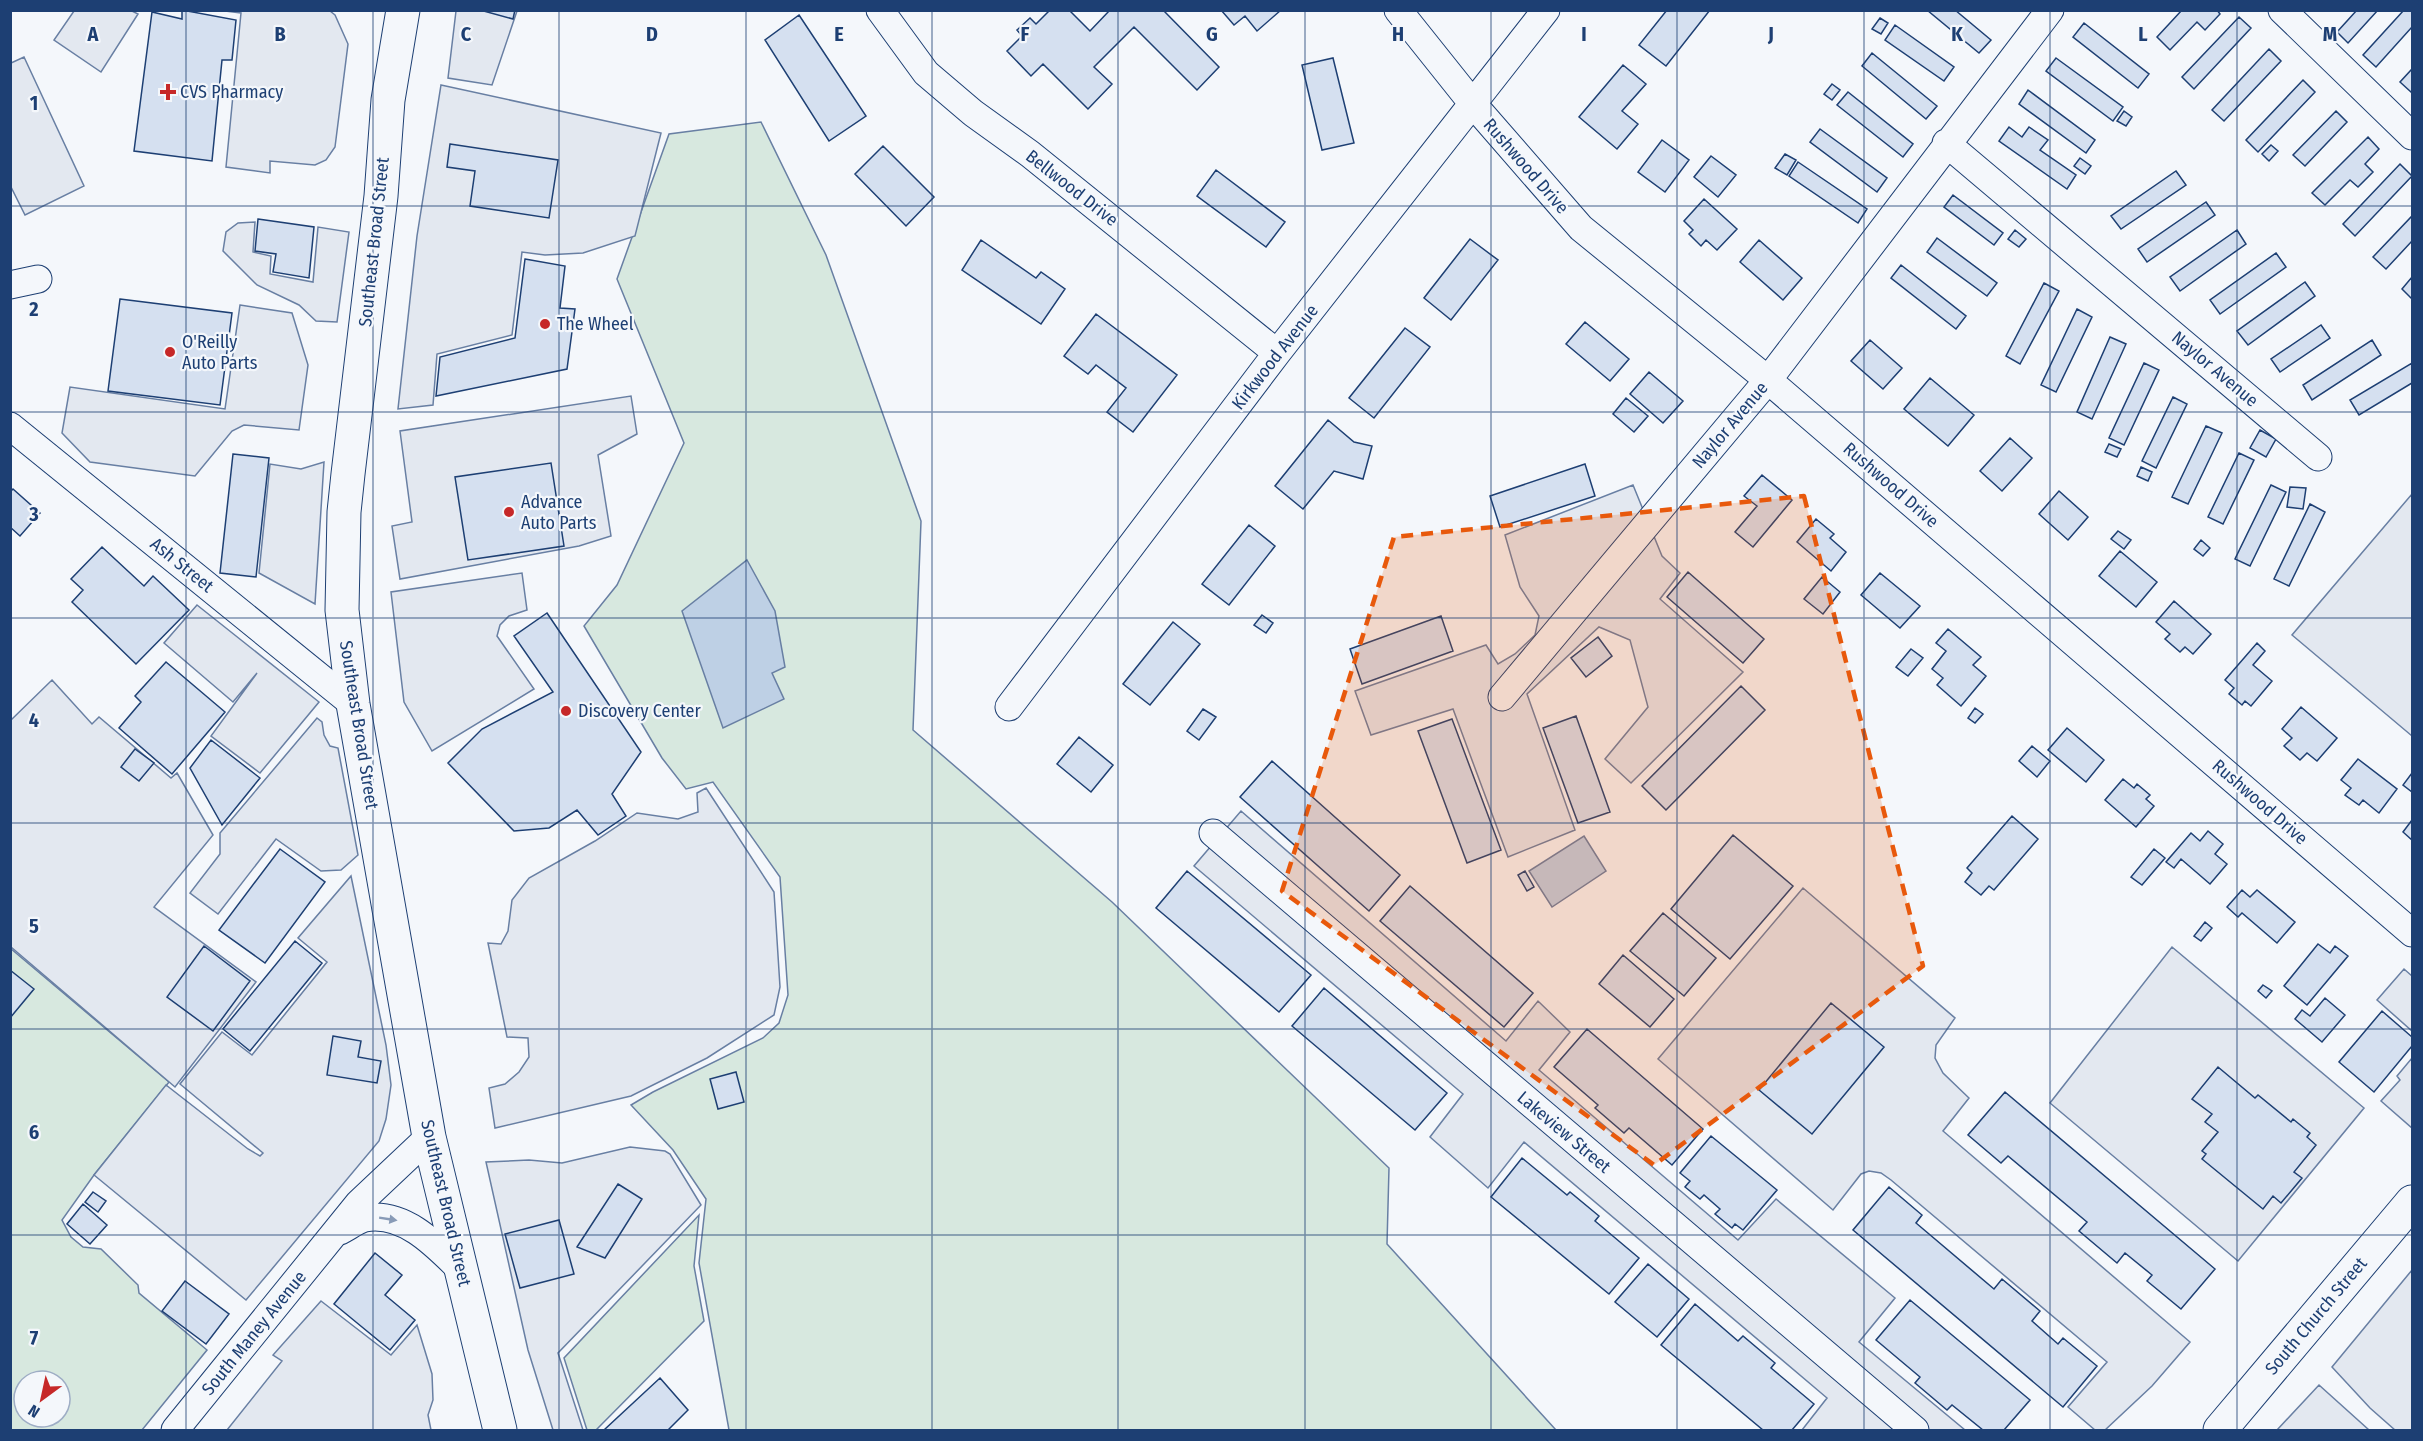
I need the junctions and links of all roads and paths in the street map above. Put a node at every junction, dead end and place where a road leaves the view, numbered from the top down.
1 (403, 10) edge
2 (880, 10) edge
3 (1398, 10) edge
4 (1546, 10) edge
5 (2050, 10) edge
6 (2282, 10) edge
7 (1473, 104) junction
8 (2412, 136) edge
9 (1946, 143) junction
10 (38, 279) dead end
11 (10, 285) edge
12 (1277, 353) junction
13 (1768, 380) junction
14 (10, 426) edge
15 (2318, 457) dead end
16 (1502, 697) dead end
17 (353, 704) junction
18 (1009, 707) dead end
19 (1213, 833) dead end
20 (2412, 933) edge
21 (429, 1137) junction
22 (2412, 1202) edge
23 (334, 1235) junction
24 (461, 1270) junction
25 (175, 1431) edge
26 (500, 1431) edge
27 (1915, 1431) edge
28 (2220, 1431) edge

1 - 17 main road, Southeast Broad Street
2 - 12 street, Bellwood Drive
3 - 7 street, Rushwood Drive
4 - 7 street, Kirkwood Avenue
5 - 9 street, Naylor Avenue
6 - 8 street
7 - 12 street, Kirkwood Avenue
7 - 13 street, Rushwood Drive
9 - 13 street, Naylor Avenue
9 - 15 street, Naylor Avenue
10 - 11 street
12 - 18 street, Kirkwood Avenue
13 - 16 street, Naylor Avenue
13 - 20 street, Rushwood Drive
14 - 17 street, Ash Street
17 - 21 main road, Southeast Broad Street
19 - 27 street, Lakeview Street
21 - 23 street, South Maney Avenue
21 - 24 main road, Southeast Broad Street
22 - 28 main road, South Church Street
23 -> 24 street, South Maney Avenue
23 - 25 street, South Maney Avenue
24 - 26 main road, Southeast Broad Street

